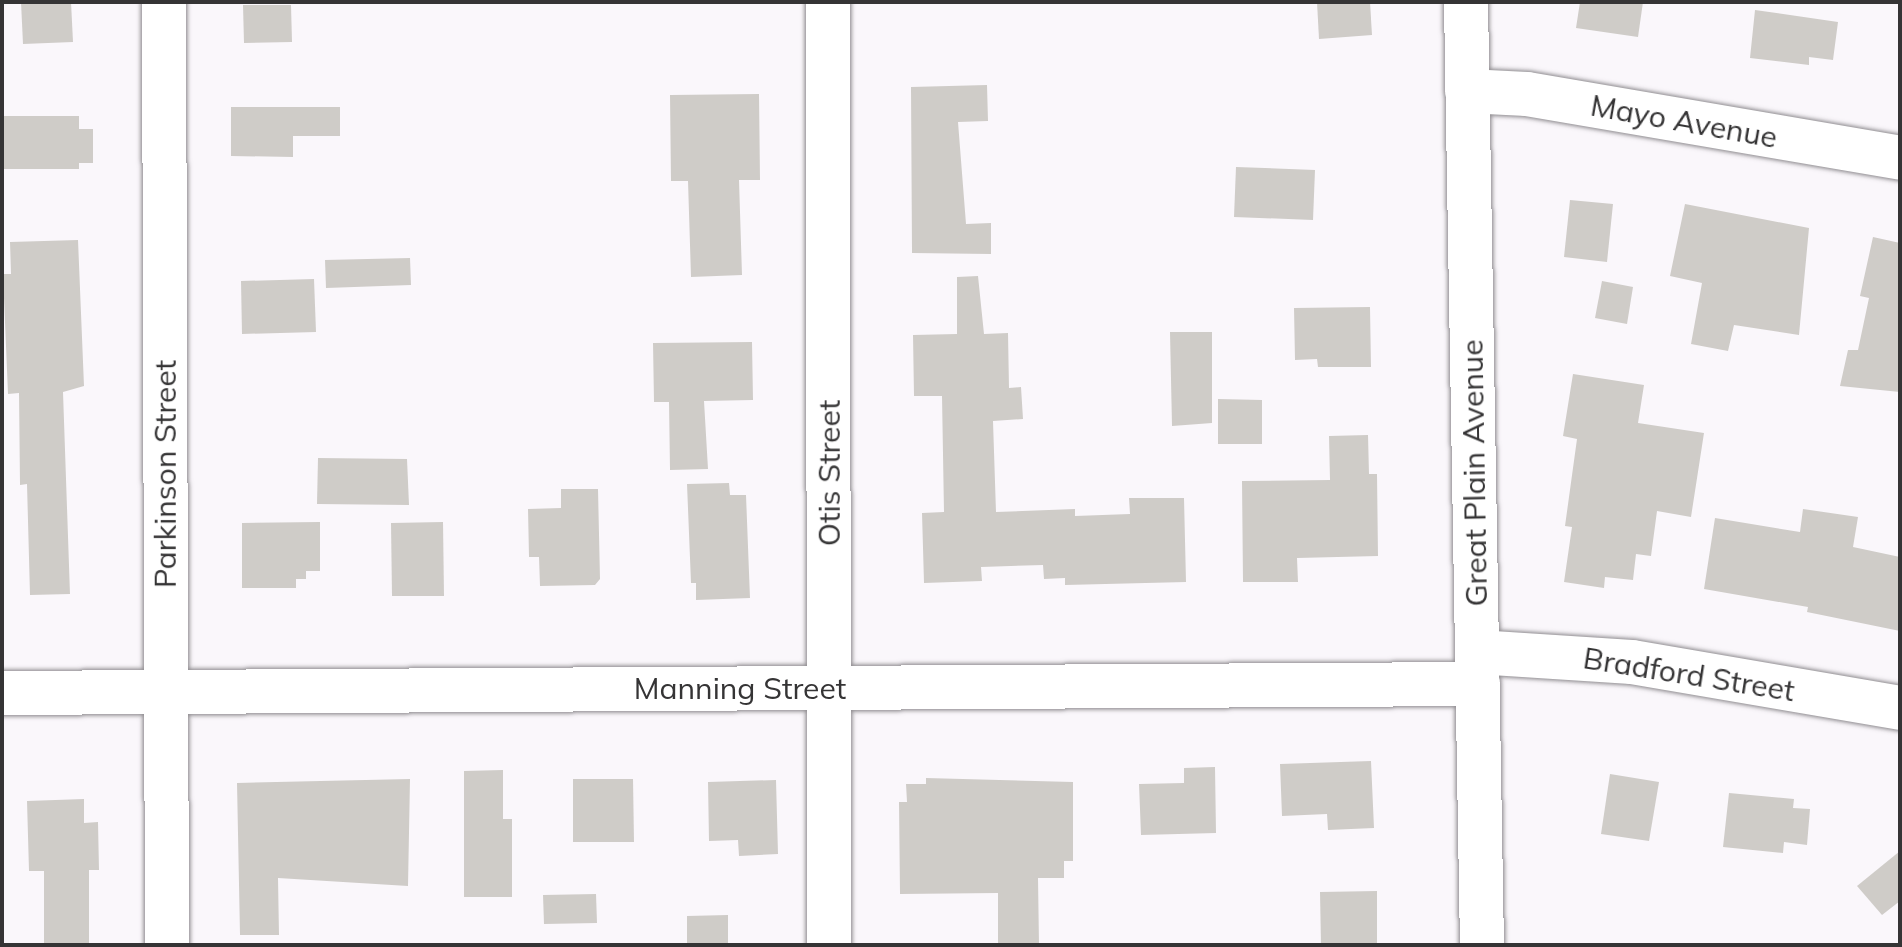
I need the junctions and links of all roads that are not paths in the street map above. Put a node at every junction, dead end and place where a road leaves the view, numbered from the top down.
1 (164, 2) edge
2 (828, 2) edge
3 (1466, 2) edge
4 (1467, 91) junction
5 (1900, 158) edge
6 (1478, 668) junction
7 (829, 688) junction
8 (166, 692) junction
9 (2, 693) edge
10 (1900, 708) edge
11 (167, 945) edge
12 (829, 945) edge
13 (1482, 945) edge

1 - 8 street, Parkinson Street
2 - 7 street, Otis Street
3 - 4 street, Great Plain Avenue
4 - 5 street, Mayo Avenue
4 - 6 street, Great Plain Avenue
6 - 7 street, Manning Street
6 - 10 street, Bradford Street
6 - 13 street, Great Plain Avenue
7 - 8 street, Manning Street
7 - 12 street, Otis Street
8 - 9 street, Manning Street
8 - 11 street, Parkinson Street

